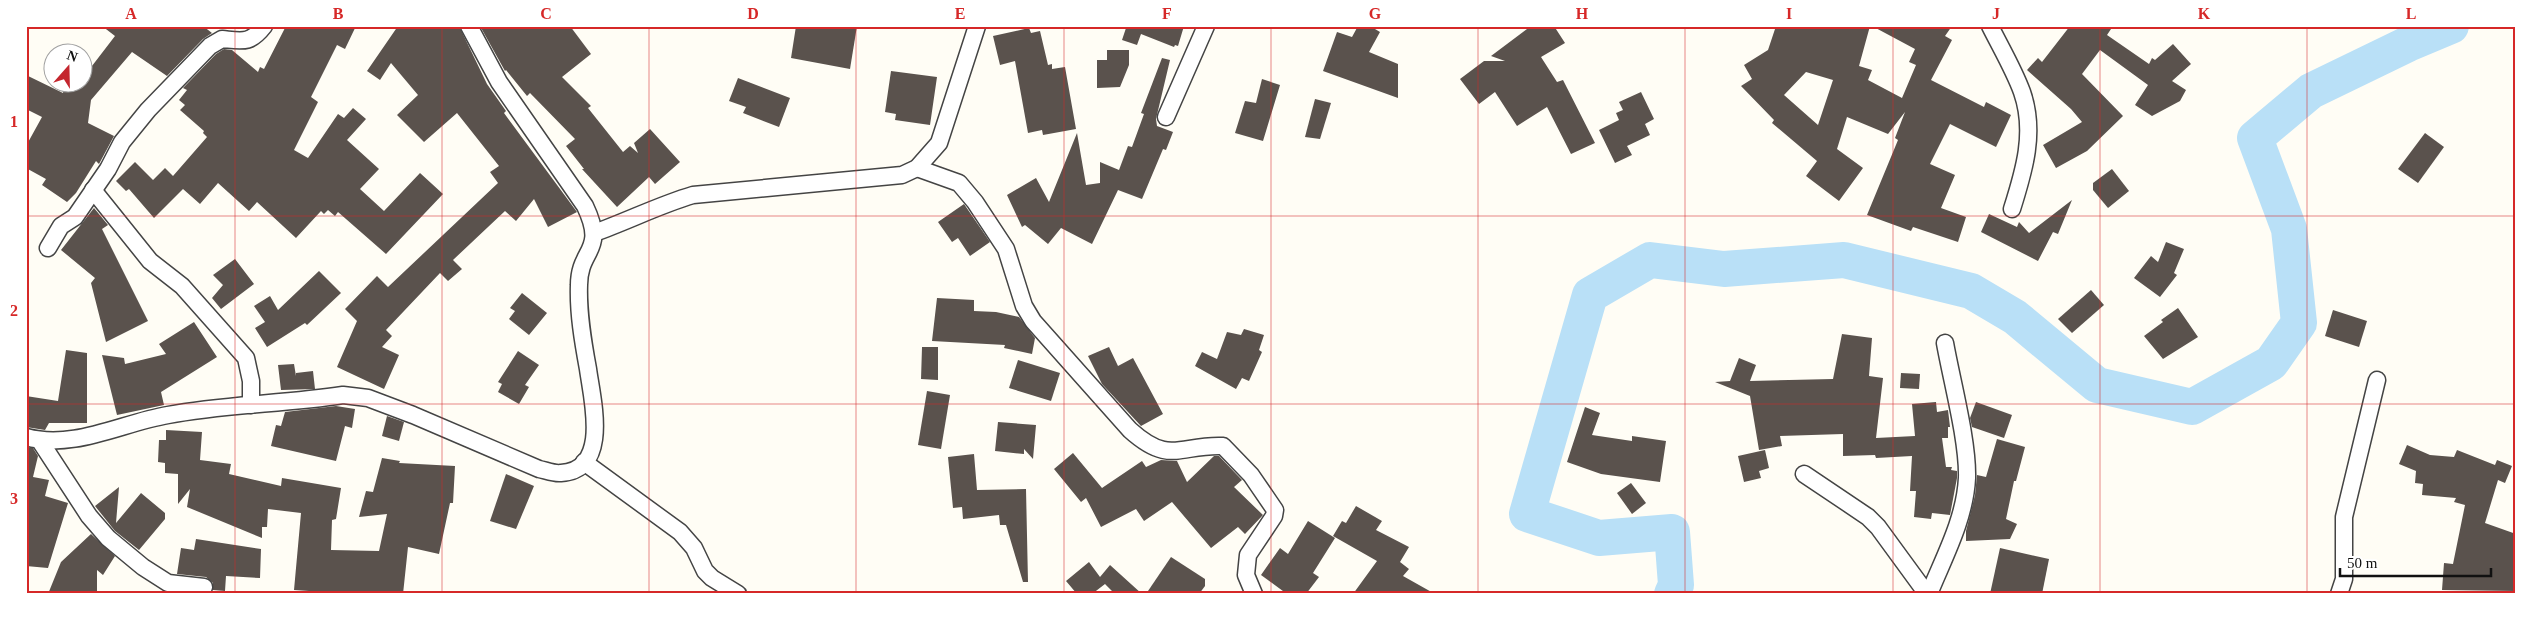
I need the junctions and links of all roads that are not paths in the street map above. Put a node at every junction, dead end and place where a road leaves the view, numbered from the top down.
1 (264, 26) edge
2 (469, 26) edge
3 (977, 26) edge
4 (1206, 26) edge
5 (1990, 26) edge
6 (1166, 117) dead end
7 (917, 168) junction
8 (93, 190) junction
9 (2012, 209) dead end
10 (594, 233) junction
11 (48, 248) dead end
12 (1945, 343) dead end
13 (2377, 380) dead end
14 (251, 406) junction
15 (33, 439) edge
16 (584, 462) junction
17 (1804, 474) dead end
18 (204, 586) dead end
19 (738, 594) edge
20 (1254, 594) edge
21 (1928, 594) edge
22 (2339, 594) edge

1 - 8 street
2 - 10 street
3 - 7 street
4 - 6 street
5 - 9 street
7 - 10 street
7 - 20 street
8 - 11 street
8 - 14 street
10 - 16 street
12 - 21 street
13 - 22 street
14 - 15 street
14 - 16 street
15 - 18 street
16 - 19 street
17 - 21 street

